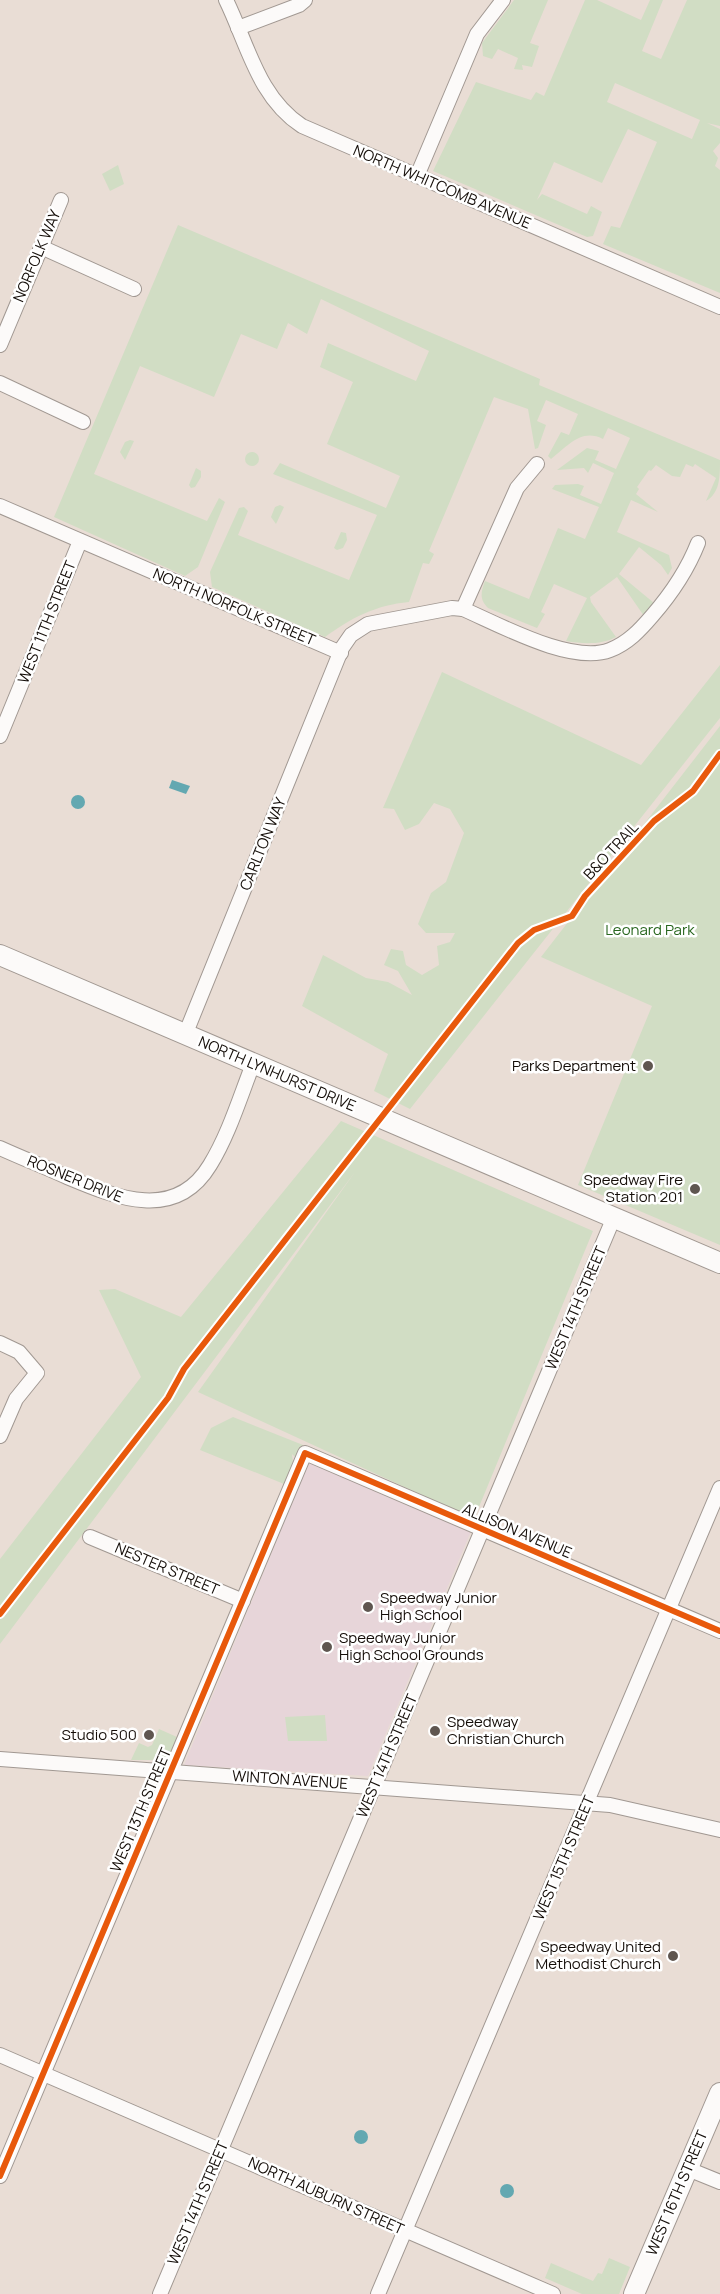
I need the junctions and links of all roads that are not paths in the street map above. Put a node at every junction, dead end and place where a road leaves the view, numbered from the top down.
1 (226, 0) edge
2 (305, 0) edge
3 (503, 0) edge
4 (238, 28) junction
5 (417, 176) junction
6 (61, 200) dead end
7 (41, 247) junction
8 (134, 289) dead end
9 (720, 307) edge
10 (0, 345) edge
11 (0, 383) edge
12 (82, 422) dead end
13 (537, 464) dead end
14 (0, 506) edge
15 (80, 541) junction
16 (698, 543) dead end
17 (463, 609) junction
18 (341, 653) junction
19 (0, 736) edge
20 (0, 955) edge
21 (185, 1035) junction
22 (253, 1064) junction
23 (0, 1148) edge
24 (614, 1217) junction
25 (720, 1263) edge
26 (0, 1343) edge
27 (0, 1436) edge
28 (305, 1453) joint
29 (720, 1488) edge
30 (483, 1530) junction
31 (90, 1537) dead end
32 (243, 1601) junction
33 (670, 1610) junction
34 (720, 1631) edge
35 (0, 1759) edge
36 (170, 1771) junction
37 (374, 1786) junction
38 (587, 1804) junction
39 (720, 1830) edge
40 (0, 2055) edge
41 (44, 2074) junction
42 (720, 2092) edge
43 (220, 2150) junction
44 (688, 2169) junction
45 (0, 2176) edge
46 (720, 2182) edge
47 (405, 2230) junction
48 (160, 2294) edge
49 (378, 2294) edge
50 (553, 2294) edge
51 (634, 2294) edge

1 - 4 street, NORTH WHITCOMB AVENUE
2 - 4 street
3 - 5 street
4 - 5 street, NORTH WHITCOMB AVENUE
5 - 9 street, NORTH WHITCOMB AVENUE
6 - 7 street, NORFOLK WAY
7 - 8 street
7 - 10 street, NORFOLK WAY
11 - 12 street
13 - 17 street
14 - 15 street, NORTH NORFOLK STREET
15 - 18 street, NORTH NORFOLK STREET
15 - 19 street, WEST 11TH STREET
16 - 17 street
17 - 18 street
18 - 21 street, CARLTON WAY
20 - 21 main road, NORTH LYNHURST DRIVE
21 - 22 main road, NORTH LYNHURST DRIVE
22 - 23 street, ROSNER DRIVE
22 - 24 main road, NORTH LYNHURST DRIVE
24 - 25 main road, NORTH LYNHURST DRIVE
24 - 30 street, WEST 14TH STREET
26 - 27 street
28 - 30 street, ALLISON AVENUE
28 - 32 street, WEST 13TH STREET
29 - 33 street, WEST 15TH STREET
30 - 33 street, ALLISON AVENUE
30 - 37 street, WEST 14TH STREET
31 - 32 street, NESTER STREET
32 - 36 street, WEST 13TH STREET
33 - 34 street, ALLISON AVENUE
33 - 38 street, WEST 15TH STREET
35 - 36 street, WINTON AVENUE
36 - 37 street, WINTON AVENUE
36 - 41 street, WEST 13TH STREET
37 - 38 street, WINTON AVENUE
37 - 43 street, WEST 14TH STREET
38 - 39 street, WINTON AVENUE
38 - 47 street, WEST 15TH STREET
40 - 41 street, NORTH AUBURN STREET
41 - 43 street, NORTH AUBURN STREET
41 - 45 street, WEST 13TH STREET
42 - 44 main road, WEST 16TH STREET
43 - 47 street, NORTH AUBURN STREET
43 - 48 street, WEST 14TH STREET
44 - 46 street
44 - 51 main road, WEST 16TH STREET
47 - 49 street, WEST 15TH STREET
47 - 50 street, NORTH AUBURN STREET

